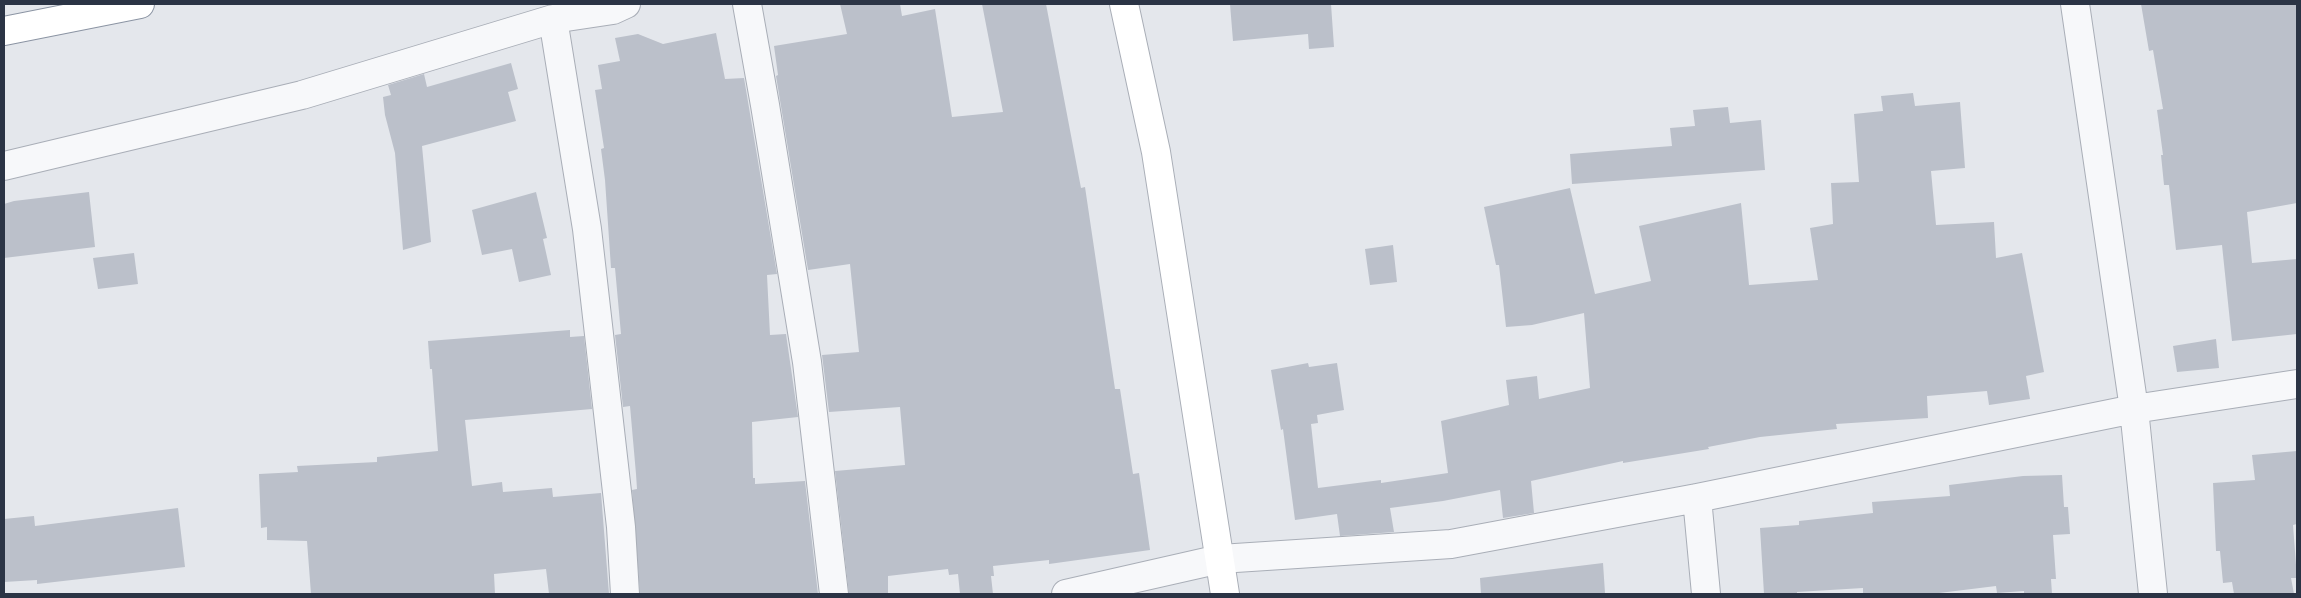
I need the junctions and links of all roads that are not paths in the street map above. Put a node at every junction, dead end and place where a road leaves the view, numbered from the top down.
1 (140, 4) edge
2 (626, 4) edge
3 (746, 4) edge
4 (1124, 4) edge
5 (2075, 4) edge
6 (553, 19) junction
7 (4, 31) edge
8 (4, 166) edge
9 (2297, 384) edge
10 (2134, 409) junction
11 (1697, 498) junction
12 (1220, 559) junction
13 (625, 594) edge
14 (834, 594) edge
15 (1066, 594) edge
16 (1225, 594) edge
17 (1706, 594) edge
18 (2153, 594) edge

1 - 7 main road
2 - 6 street
3 - 14 street
4 - 12 main road
5 - 10 street
6 - 8 street
6 - 13 street
9 - 10 street
10 - 11 street
10 - 18 street
11 - 12 street
11 - 17 street
12 - 15 street
12 - 16 main road

